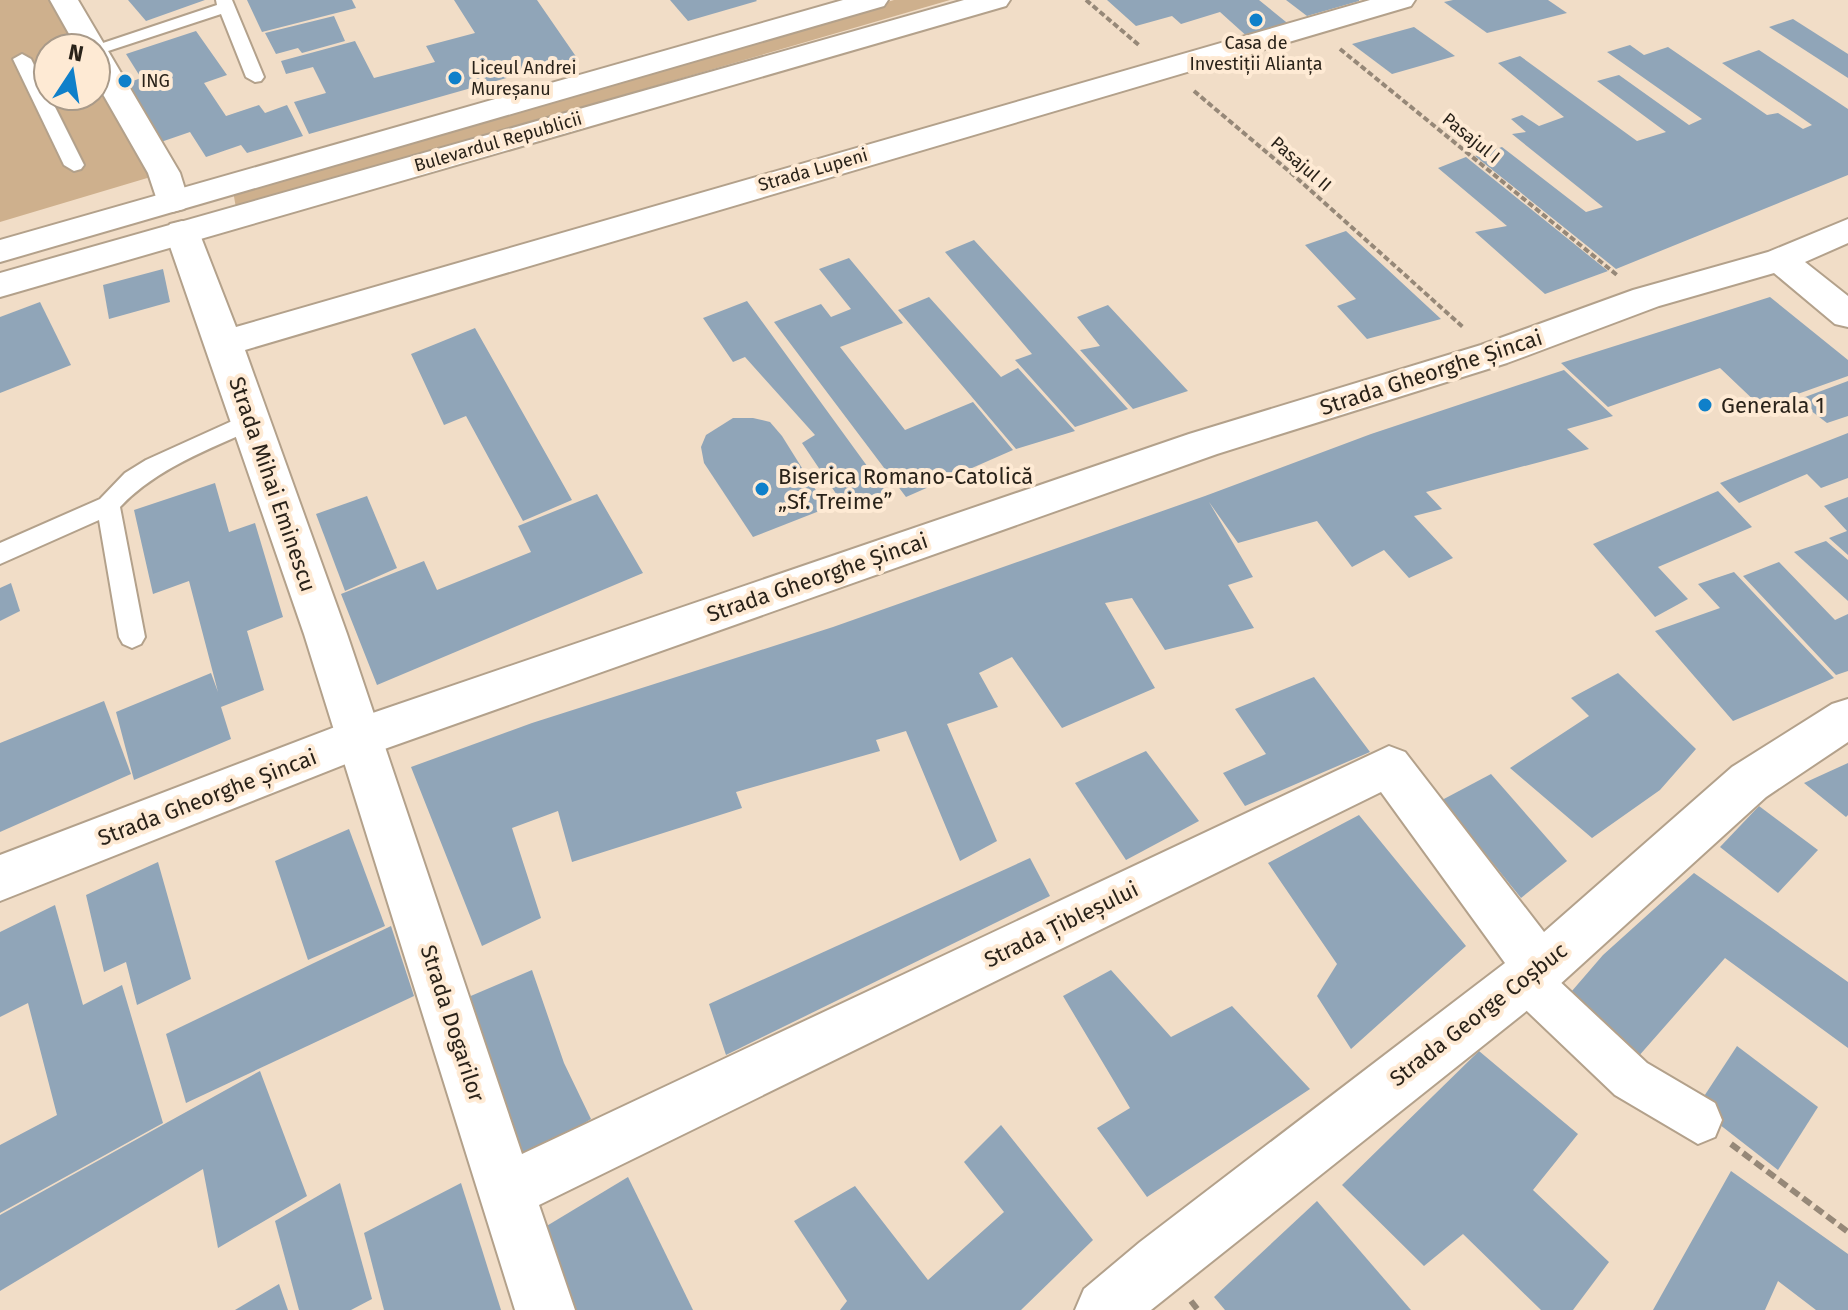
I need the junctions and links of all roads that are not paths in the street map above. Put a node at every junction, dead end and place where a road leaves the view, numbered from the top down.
1 (64, 0) edge
2 (874, 0) edge
3 (996, 0) edge
4 (1401, 0) edge
5 (226, 4) edge
6 (82, 32) edge
7 (112, 53) edge
8 (22, 59) dead end
9 (32, 75) edge
10 (255, 77) dead end
11 (112, 85) edge
12 (51, 112) edge
13 (74, 165) dead end
14 (177, 217) junction
15 (1848, 230) edge
16 (0, 232) edge
17 (0, 251) edge
18 (1780, 260) junction
19 (0, 285) edge
20 (1848, 315) edge
21 (225, 343) junction
22 (252, 420) junction
23 (108, 505) junction
24 (0, 554) edge
25 (132, 637) dead end
26 (1848, 718) edge
27 (361, 737) junction
28 (0, 878) edge
29 (1532, 973) junction
30 (1698, 1120) road end
31 (506, 1191) junction
32 (545, 1310) edge
33 (1105, 1310) edge

1 - 6 street, Strada Mihai Eminescu
2 - 14 street, Bulevardul Republicii
3 - 14 street, Bulevardul Republicii
4 - 21 street, Strada Lupeni
5 - 7 lane
5 - 10 lane
8 - 9 lane
11 - 14 street, Strada Mihai Eminescu
12 - 13 lane
14 - 16 street
14 - 17 street, Bulevardul Republicii
14 - 19 street, Bulevardul Republicii
14 - 21 street, Strada Mihai Eminescu
15 - 18 street, Strada Gheorghe Șincai
18 - 20 street
18 - 27 street, Strada Gheorghe Șincai
21 - 22 street, Strada Mihai Eminescu
22 - 23 lane
22 - 27 street, Strada Mihai Eminescu
23 - 24 lane
23 - 25 lane
26 - 29 street, Strada George Coșbuc
27 - 28 street, Strada Gheorghe Șincai
27 - 31 street, Strada Dogarilor
29 - 30 street
29 - 31 street, Strada Țibleșului
29 - 33 street, Strada George Coșbuc
31 - 32 street, Strada Dogarilor

